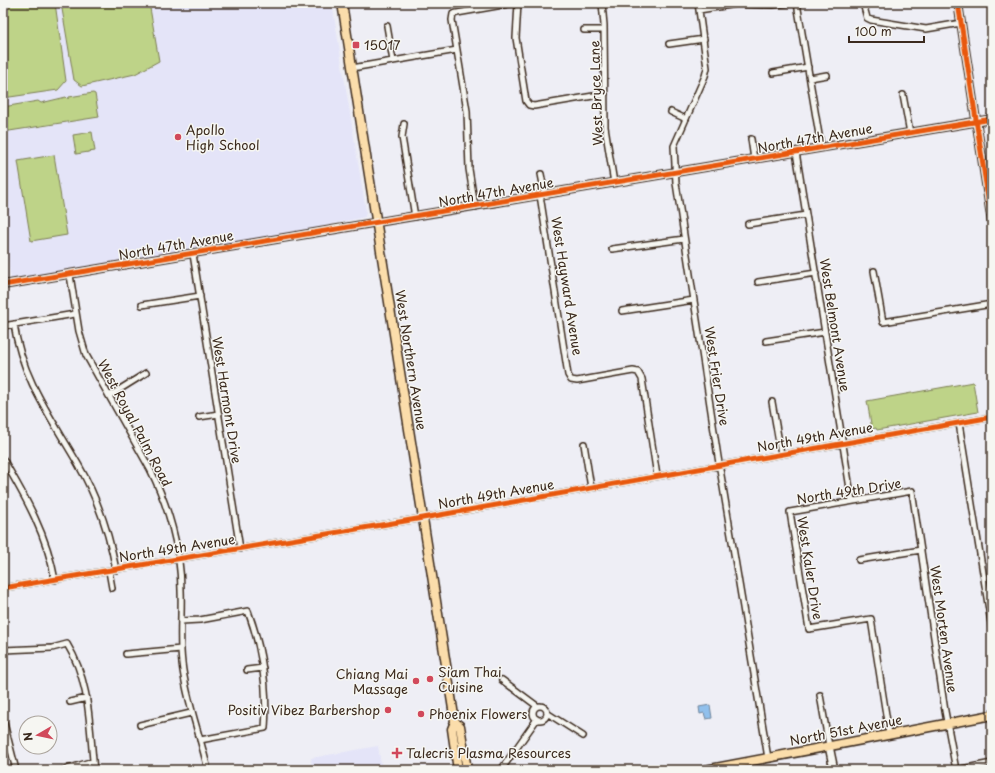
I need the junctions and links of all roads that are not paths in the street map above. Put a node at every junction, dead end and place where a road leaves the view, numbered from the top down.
1 (342, 3) edge
2 (514, 3) edge
3 (518, 3) edge
4 (602, 3) edge
5 (698, 3) edge
6 (790, 3) edge
7 (797, 3) edge
8 (863, 3) edge
9 (958, 3) edge
10 (699, 10) junction
11 (961, 23) junction
12 (387, 26) dead end
13 (584, 30) dead end
14 (604, 30) junction
15 (704, 38) junction
16 (669, 44) dead end
17 (457, 50) junction
18 (393, 61) junction
19 (808, 67) junction
20 (352, 68) junction
21 (773, 73) dead end
22 (827, 75) dead end
23 (810, 78) junction
24 (605, 94) junction
25 (903, 95) dead end
26 (671, 112) dead end
27 (686, 119) junction
28 (992, 119) edge
29 (976, 122) junction
30 (404, 124) dead end
31 (910, 133) junction
32 (751, 139) dead end
33 (821, 148) junction
34 (796, 152) junction
35 (754, 159) junction
36 (675, 172) junction
37 (541, 174) dead end
38 (614, 183) junction
39 (543, 195) junction
40 (475, 207) junction
41 (806, 214) junction
42 (415, 217) junction
43 (992, 223) edge
44 (377, 224) junction
45 (748, 224) dead end
46 (684, 239) junction
47 (612, 250) dead end
48 (193, 254) junction
49 (874, 271) dead end
50 (816, 273) junction
51 (70, 275) junction
52 (758, 282) dead end
53 (3, 285) edge
54 (200, 296) junction
55 (694, 300) junction
56 (992, 304) edge
57 (142, 305) dead end
58 (622, 311) dead end
59 (76, 314) junction
60 (14, 324) junction
61 (3, 326) edge
62 (825, 332) junction
63 (766, 341) dead end
64 (146, 373) dead end
65 (109, 396) junction
66 (772, 402) dead end
67 (219, 414) junction
68 (199, 417) dead end
69 (992, 417) edge
70 (959, 423) junction
71 (843, 443) junction
72 (584, 444) dead end
73 (781, 454) junction
74 (3, 459) edge
75 (720, 465) junction
76 (657, 476) junction
77 (591, 488) junction
78 (912, 491) joint
79 (852, 501) junction
80 (790, 512) joint
81 (423, 518) junction
82 (240, 549) junction
83 (921, 550) junction
84 (178, 560) junction
85 (859, 560) dead end
86 (116, 570) junction
87 (109, 571) junction
88 (55, 580) junction
89 (3, 588) edge
90 (112, 588) dead end
91 (181, 620) junction
92 (992, 629) edge
93 (180, 649) junction
94 (3, 650) edge
95 (126, 654) dead end
96 (263, 668) junction
97 (247, 670) dead end
98 (502, 680) dead end
99 (820, 695) dead end
100 (87, 698) junction
101 (70, 702) dead end
102 (537, 706) junction
103 (191, 713) junction
104 (547, 713) junction
105 (992, 715) edge
106 (3, 719) edge
107 (537, 719) junction
108 (455, 722) junction
109 (947, 724) junction
110 (140, 726) dead end
111 (889, 734) junction
112 (583, 736) dead end
113 (200, 740) junction
114 (829, 746) junction
115 (768, 758) junction
116 (93, 761) junction
117 (992, 763) edge
118 (16, 770) edge
119 (64, 770) edge
120 (94, 770) edge
121 (208, 770) edge
122 (458, 770) edge
123 (467, 770) edge
124 (501, 770) edge
125 (705, 770) edge
126 (834, 770) edge
127 (956, 770) edge

1 - 20 main road, West Northern Avenue
2 - 17 street
3 - 24 street
4 - 14 street, West Bryce Lane
5 - 10 street, West Frier Drive
6 - 10 street
7 - 19 street
8 - 11 street
9 - 11 street
10 - 15 street, West Frier Drive
11 - 29 street
12 - 18 street
13 - 14 street
14 - 24 street, West Bryce Lane
15 - 16 street
15 - 27 street, West Frier Drive
17 - 18 street
17 - 40 street
18 - 20 street
19 - 21 street
19 - 23 street
20 - 44 main road, West Northern Avenue
22 - 23 street
23 - 33 street
24 - 38 street, West Bryce Lane
25 - 31 street
26 - 27 street
27 - 36 street, West Frier Drive
28 - 29 street, North 47th Avenue
29 - 31 street, North 47th Avenue
29 - 43 street
30 - 42 street
31 - 33 street, North 47th Avenue
32 - 35 street
33 - 34 street, North 47th Avenue
34 - 35 street, North 47th Avenue
34 - 41 street, West Belmont Avenue
35 - 36 street, North 47th Avenue
36 - 38 street, North 47th Avenue
36 - 46 street, West Frier Drive
37 - 39 street, West Hayward Avenue
38 - 39 street, North 47th Avenue
39 - 40 street, North 47th Avenue
39 - 76 street, West Hayward Avenue
40 - 42 street, North 47th Avenue
41 - 45 street
41 - 50 street, West Belmont Avenue
42 - 44 street, North 47th Avenue
44 - 48 street, North 47th Avenue
44 - 81 main road, West Northern Avenue
46 - 47 street
46 - 55 street, West Frier Drive
48 - 51 street, North 47th Avenue
48 - 54 street, West Harmont Drive
49 - 56 street
50 - 52 street
50 - 62 street, West Belmont Avenue
51 - 53 street, North 47th Avenue
51 - 59 street, West Royal Palm Road
54 - 57 street
54 - 67 street, West Harmont Drive
55 - 58 street
55 - 75 street, West Frier Drive
59 - 60 street
59 - 65 street, West Royal Palm Road
60 - 61 street
60 - 86 street
62 - 63 street
62 - 71 street, West Belmont Avenue
64 - 65 street
65 - 84 street, West Royal Palm Road
66 - 73 street
67 - 68 street
67 - 82 street, West Harmont Drive
69 - 70 street, North 49th Avenue
70 - 71 street, North 49th Avenue
70 - 92 street
71 - 73 street, North 49th Avenue
71 - 79 street, West Belmont Avenue
72 - 77 street
73 - 75 street, North 49th Avenue
74 - 88 street
75 - 76 street, North 49th Avenue
75 - 115 street, West Frier Drive
76 - 77 street, North 49th Avenue
77 - 81 street, North 49th Avenue
78 - 79 street, North 49th Drive
78 - 83 street, West Morten Avenue
79 - 80 street, North 49th Drive
80 - 111 street, West Kaler Drive
81 - 82 street, North 49th Avenue
81 - 108 main road, West Northern Avenue
82 - 84 street, North 49th Avenue
83 - 85 street
83 - 109 street, West Morten Avenue
84 - 86 street, North 49th Avenue
84 - 91 street, West Royal Palm Road
86 - 87 street, North 49th Avenue
87 - 88 street, North 49th Avenue
87 - 90 street
88 - 89 street, North 49th Avenue
91 - 93 street, West Royal Palm Road
91 - 96 street
93 - 95 street
93 - 103 street, West Royal Palm Road
94 - 100 street
96 - 97 street
96 - 113 street
98 - 102 street
99 - 114 street
100 - 101 street
100 - 116 street
102 - 104 street
102 - 107 street
103 - 110 street
103 - 113 street, West Royal Palm Road
104 - 107 street
104 - 112 street
105 - 109 main road, North 51st Avenue
106 - 118 street
107 - 124 street
108 - 122 main road, West Northern Avenue
108 - 123 main road, West Northern Avenue
109 - 111 main road, North 51st Avenue
109 - 127 street, West Morten Avenue
111 - 114 main road, North 51st Avenue
113 - 121 street, West Royal Palm Road
114 - 115 main road, North 51st Avenue
114 - 126 street
115 - 125 main road, North 51st Avenue
116 - 119 street
116 - 120 street
117 - 127 street

